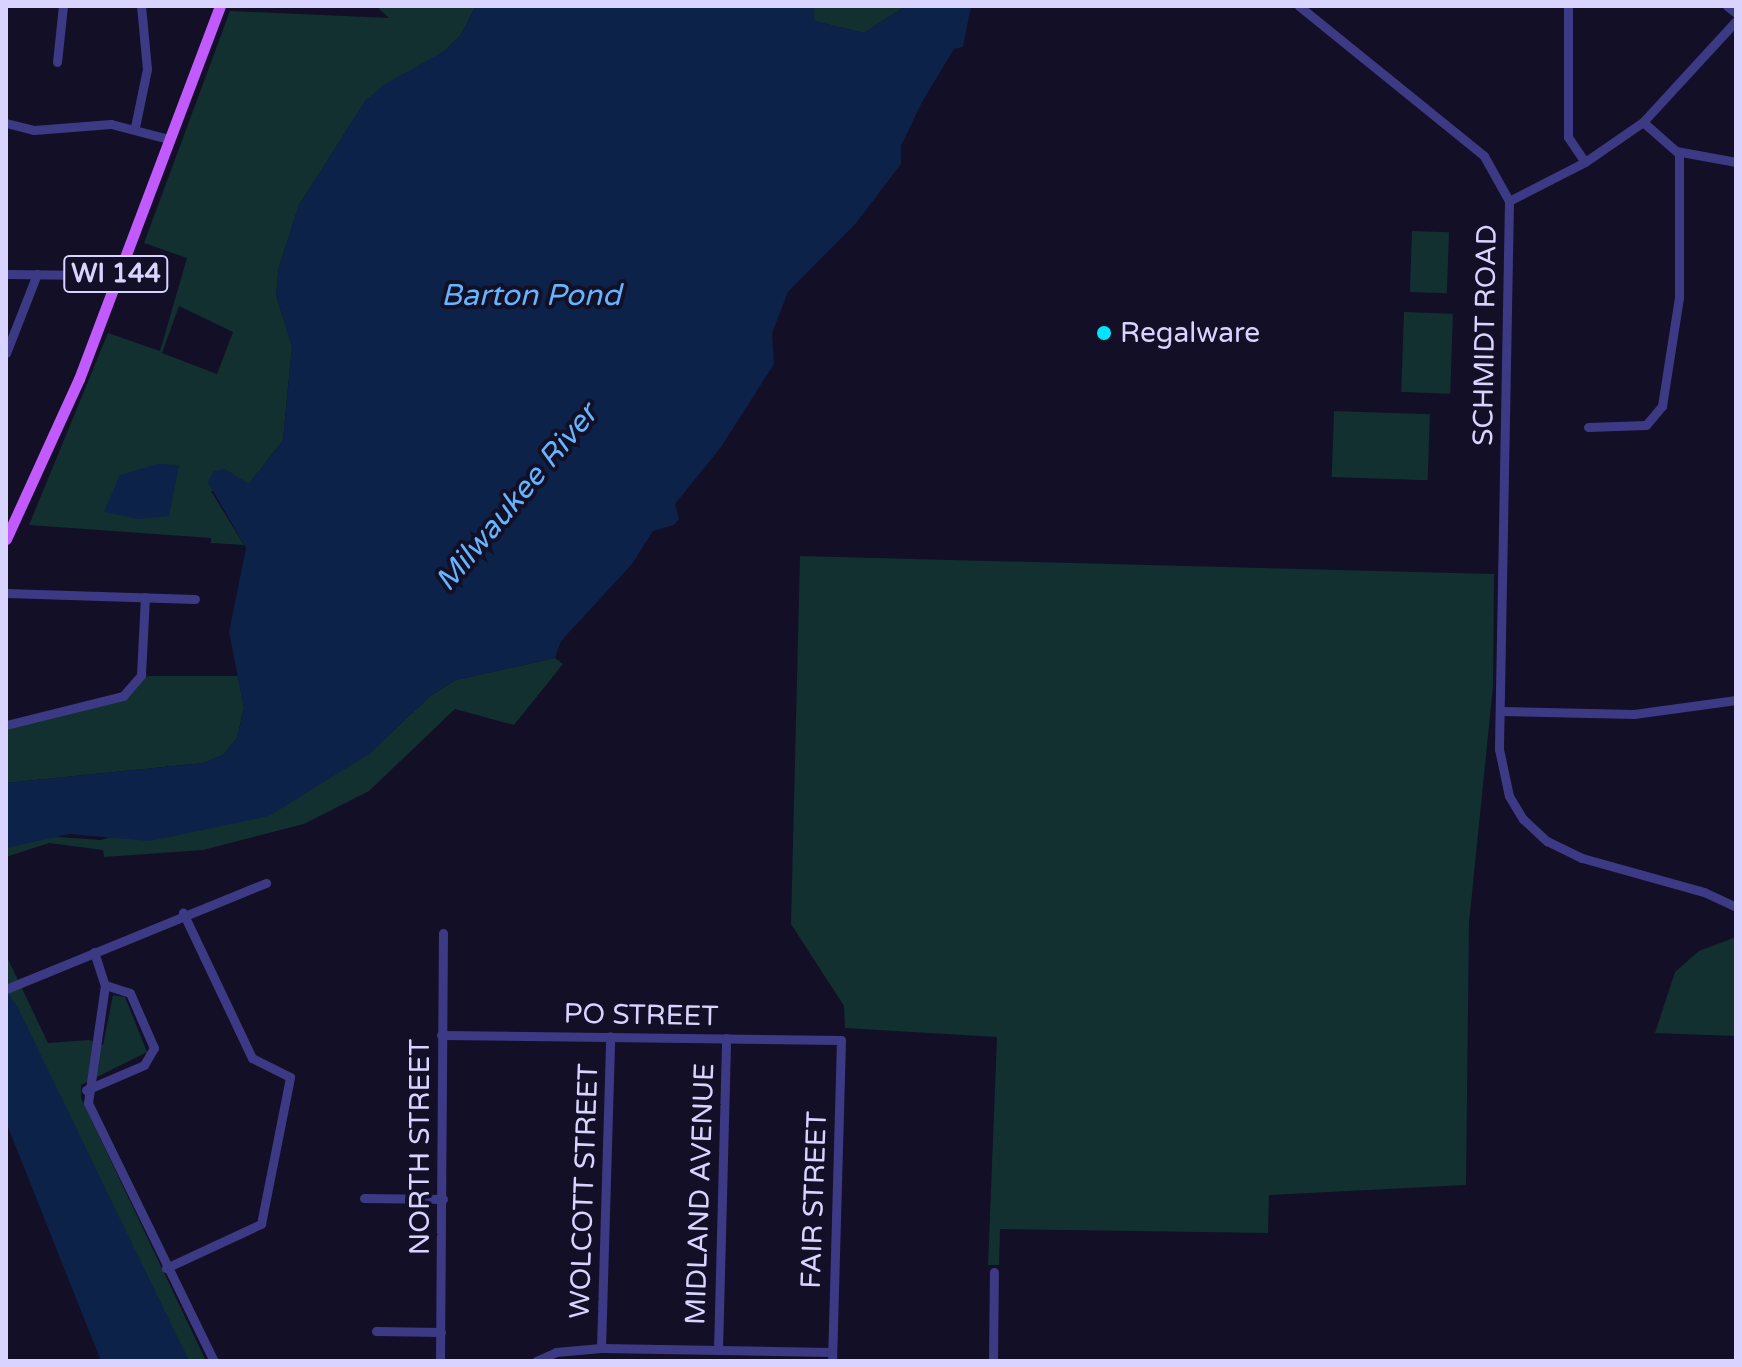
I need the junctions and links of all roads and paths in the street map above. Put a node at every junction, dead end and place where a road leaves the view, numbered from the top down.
1 (63, 6) edge
2 (141, 6) edge
3 (220, 6) edge
4 (1299, 6) edge
5 (1568, 6) edge
6 (1727, 6) edge
7 (1736, 13) edge
8 (1736, 21) edge
9 (57, 62) dead end
10 (1643, 122) junction
11 (6, 123) edge
12 (135, 127) junction
13 (168, 139) junction
14 (1679, 153) junction
15 (1585, 162) junction
16 (1736, 162) edge
17 (1509, 201) junction
18 (6, 274) edge
19 (37, 274) junction
20 (113, 284) junction
21 (6, 353) edge
22 (1588, 427) dead end
23 (8, 533) edge
24 (6, 593) edge
25 (145, 597) junction
26 (195, 599) dead end
27 (1736, 700) edge
28 (1501, 711) junction
29 (6, 725) edge
30 (266, 883) dead end
31 (1736, 907) edge
32 (183, 913) junction
33 (443, 933) dead end
34 (94, 952) junction
35 (105, 985) junction
36 (6, 989) edge
37 (441, 1035) junction
38 (610, 1036) junction
39 (726, 1038) junction
40 (841, 1040) joint
41 (86, 1090) junction
42 (364, 1198) dead end
43 (443, 1199) junction
44 (166, 1268) junction
45 (994, 1272) dead end
46 (376, 1331) dead end
47 (441, 1332) junction
48 (601, 1348) junction
49 (718, 1350) junction
50 (832, 1357) edge
51 (214, 1361) edge
52 (440, 1361) edge
53 (536, 1361) edge
54 (993, 1361) edge

1 - 9 street
2 - 12 street
3 - 13 main road, WI 144
4 - 17 street, SCHMIDT ROAD
5 - 15 street
6 - 7 street
8 - 10 street
10 - 14 street
10 - 15 street
11 - 12 street
12 - 13 street
13 - 20 main road, WI 144
14 - 16 street
14 - 22 street
15 - 17 street
17 - 28 street, SCHMIDT ROAD
18 - 19 street
19 - 20 street
19 - 21 street
20 - 23 main road, WI 144
24 - 25 street
25 - 26 street
25 - 29 street
27 - 28 street
28 - 31 street, SCHMIDT ROAD
30 - 32 street
32 - 34 street
32 - 44 street
33 - 37 street, NORTH STREET
34 - 35 street
34 - 36 street
35 - 41 street
35 - 41 street
37 - 38 street, PO STREET
37 - 43 street, NORTH STREET
38 - 39 street, PO STREET
38 - 48 street, WOLCOTT STREET
39 - 40 street, PO STREET
39 - 49 street, MIDLAND AVENUE
40 - 50 street, FAIR STREET
41 - 44 street
42 - 43 street
43 - 47 street, NORTH STREET
44 - 51 street
45 - 54 street
46 - 47 street
47 - 52 street, NORTH STREET
48 - 49 street
48 - 53 street
49 - 50 street

